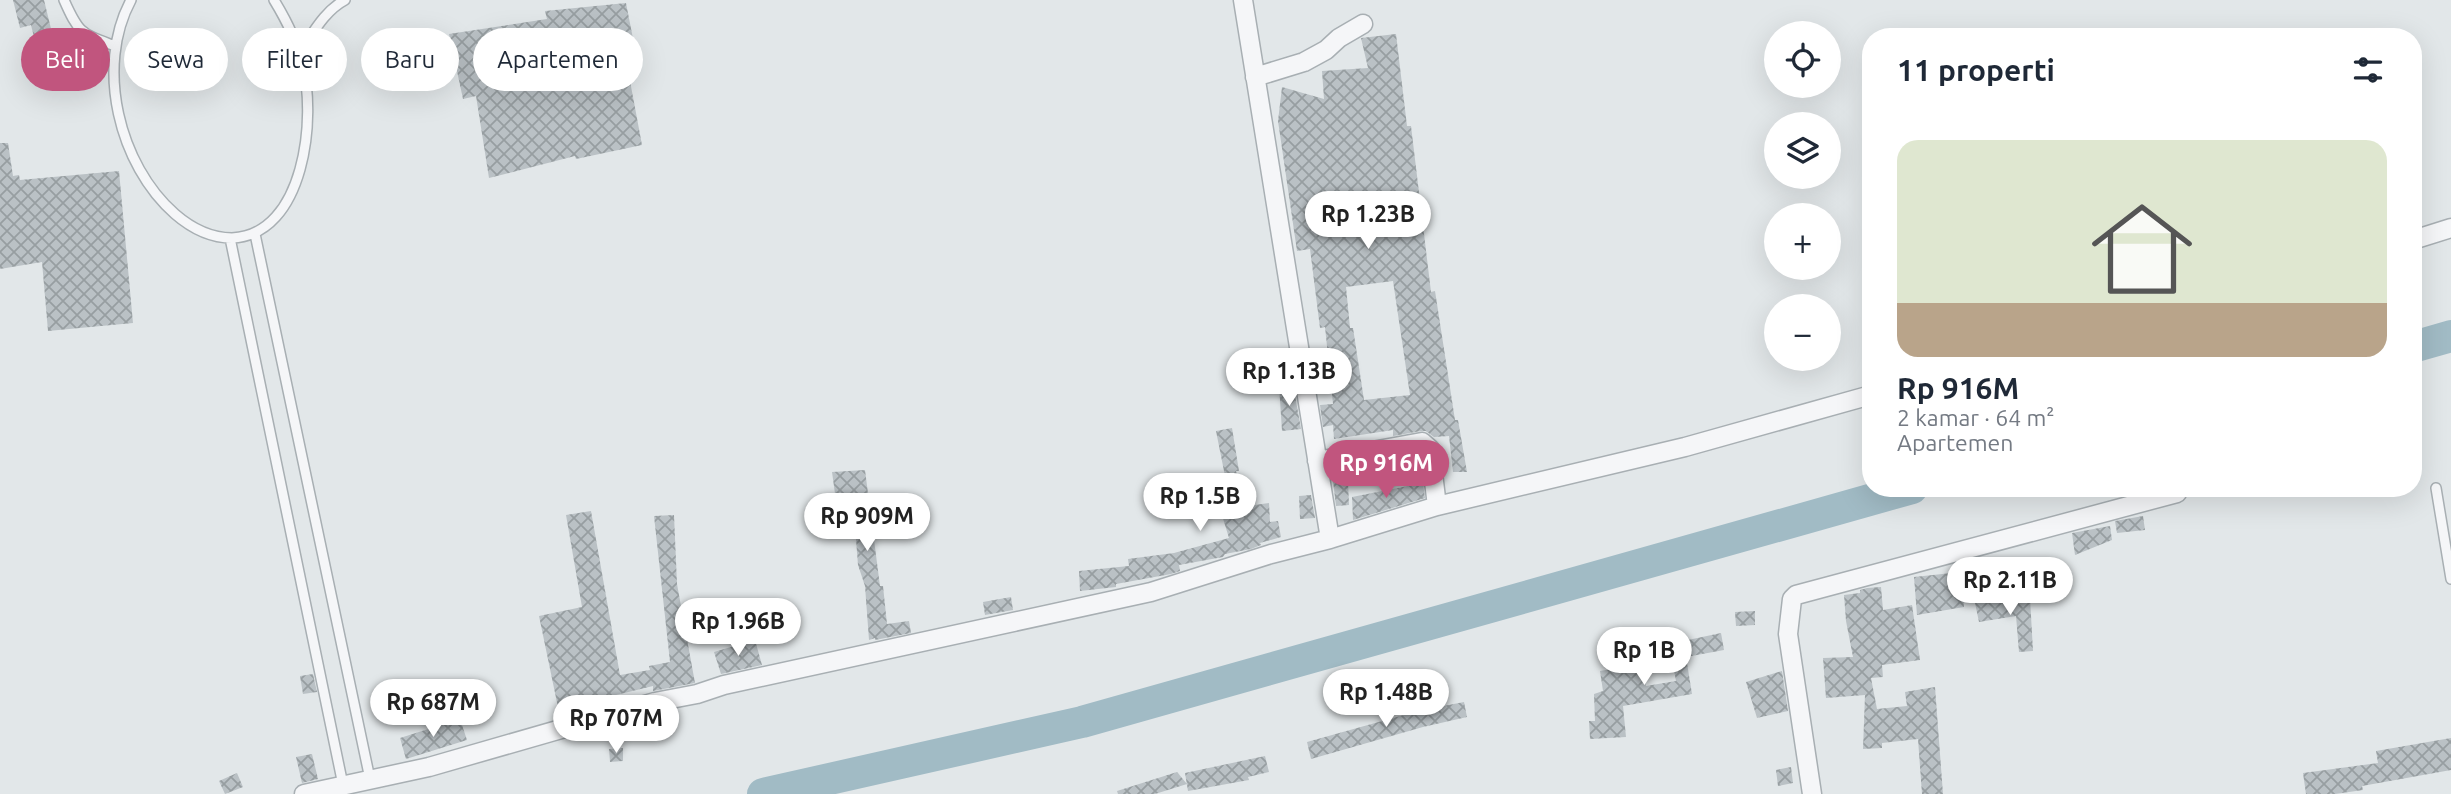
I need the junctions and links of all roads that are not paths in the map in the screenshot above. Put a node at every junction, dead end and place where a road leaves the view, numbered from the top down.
1 (64, 0) edge
2 (131, 0) edge
3 (274, 0) edge
4 (345, 0) edge
5 (1243, 0) edge
6 (1363, 24) dead end
7 (287, 28) edge
8 (316, 28) edge
9 (115, 46) junction
10 (1255, 77) junction
11 (307, 91) edge
12 (2451, 228) edge
13 (255, 234) junction
14 (2422, 237) edge
15 (230, 238) junction
16 (1862, 398) edge
17 (1317, 461) junction
18 (2435, 488) dead end
19 (2162, 497) edge
20 (1437, 506) junction
21 (1330, 539) junction
22 (2451, 579) edge
23 (370, 779) junction
24 (343, 785) junction
25 (304, 794) edge
26 (1812, 794) edge

1 - 9 lane
2 - 9 lane
3 - 7 lane
4 - 8 lane
5 - 10 street
6 - 10 street
9 - 15 lane
10 - 17 street
11 - 13 lane
12 - 14 street
13 - 15 lane
13 - 23 lane
15 - 24 lane
16 - 20 street
17 - 20 street
17 - 21 street
18 - 22 lane
19 - 26 street
20 - 21 street
21 - 23 street
23 - 24 street
24 - 25 street

